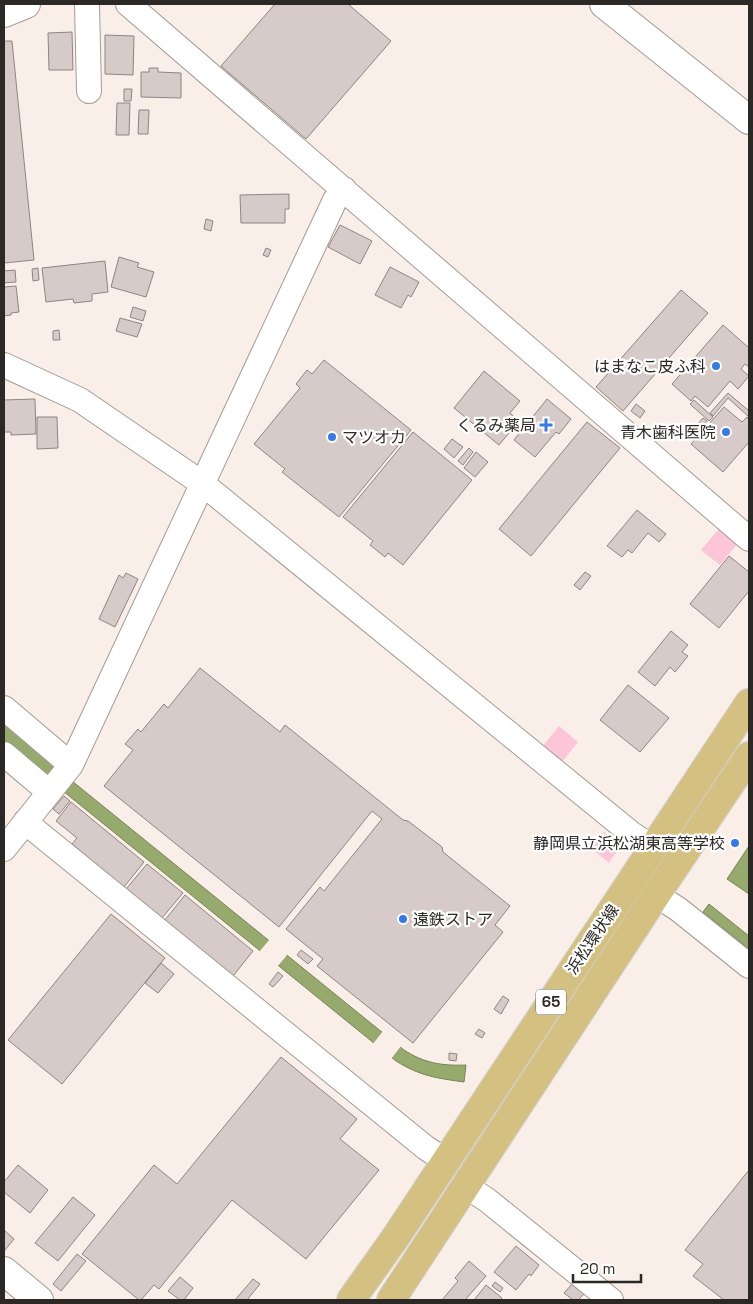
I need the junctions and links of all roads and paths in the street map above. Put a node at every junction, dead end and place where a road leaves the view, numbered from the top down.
1 (26, 4) edge
2 (87, 4) edge
3 (128, 4) edge
4 (604, 4) edge
5 (4, 13) edge
6 (89, 91) dead end
7 (749, 120) edge
8 (344, 189) junction
9 (4, 365) edge
10 (203, 484) junction
11 (749, 539) edge
12 (749, 703) edge
13 (4, 708) edge
14 (4, 754) edge
15 (749, 756) edge
16 (71, 765) junction
17 (49, 792) junction
18 (25, 822) junction
19 (4, 848) edge
20 (653, 848) junction
21 (656, 895) junction
22 (749, 966) edge
23 (446, 1161) junction
24 (466, 1186) junction
25 (4, 1272) edge
26 (39, 1300) edge
27 (351, 1300) edge
28 (391, 1300) edge
29 (611, 1300) edge

1 - 5 street
2 - 6 street
3 - 8 street
4 - 7 street
8 - 10 street
8 - 11 street
9 - 10 street
10 - 16 street
10 - 20 street
12 - 20 main road, 浜松環状線 / 65
13 - 16 street
14 - 17 street
15 - 21 main road, 浜松環状線 / 65
16 - 17 street
17 - 18 street
18 - 19 street
18 - 23 street
20 - 23 main road, 浜松環状線 / 65
21 - 22 street
21 - 24 main road, 浜松環状線 / 65
23 - 27 main road, 浜松環状線 / 65
24 - 28 main road, 浜松環状線 / 65
24 - 29 street
25 - 26 street

